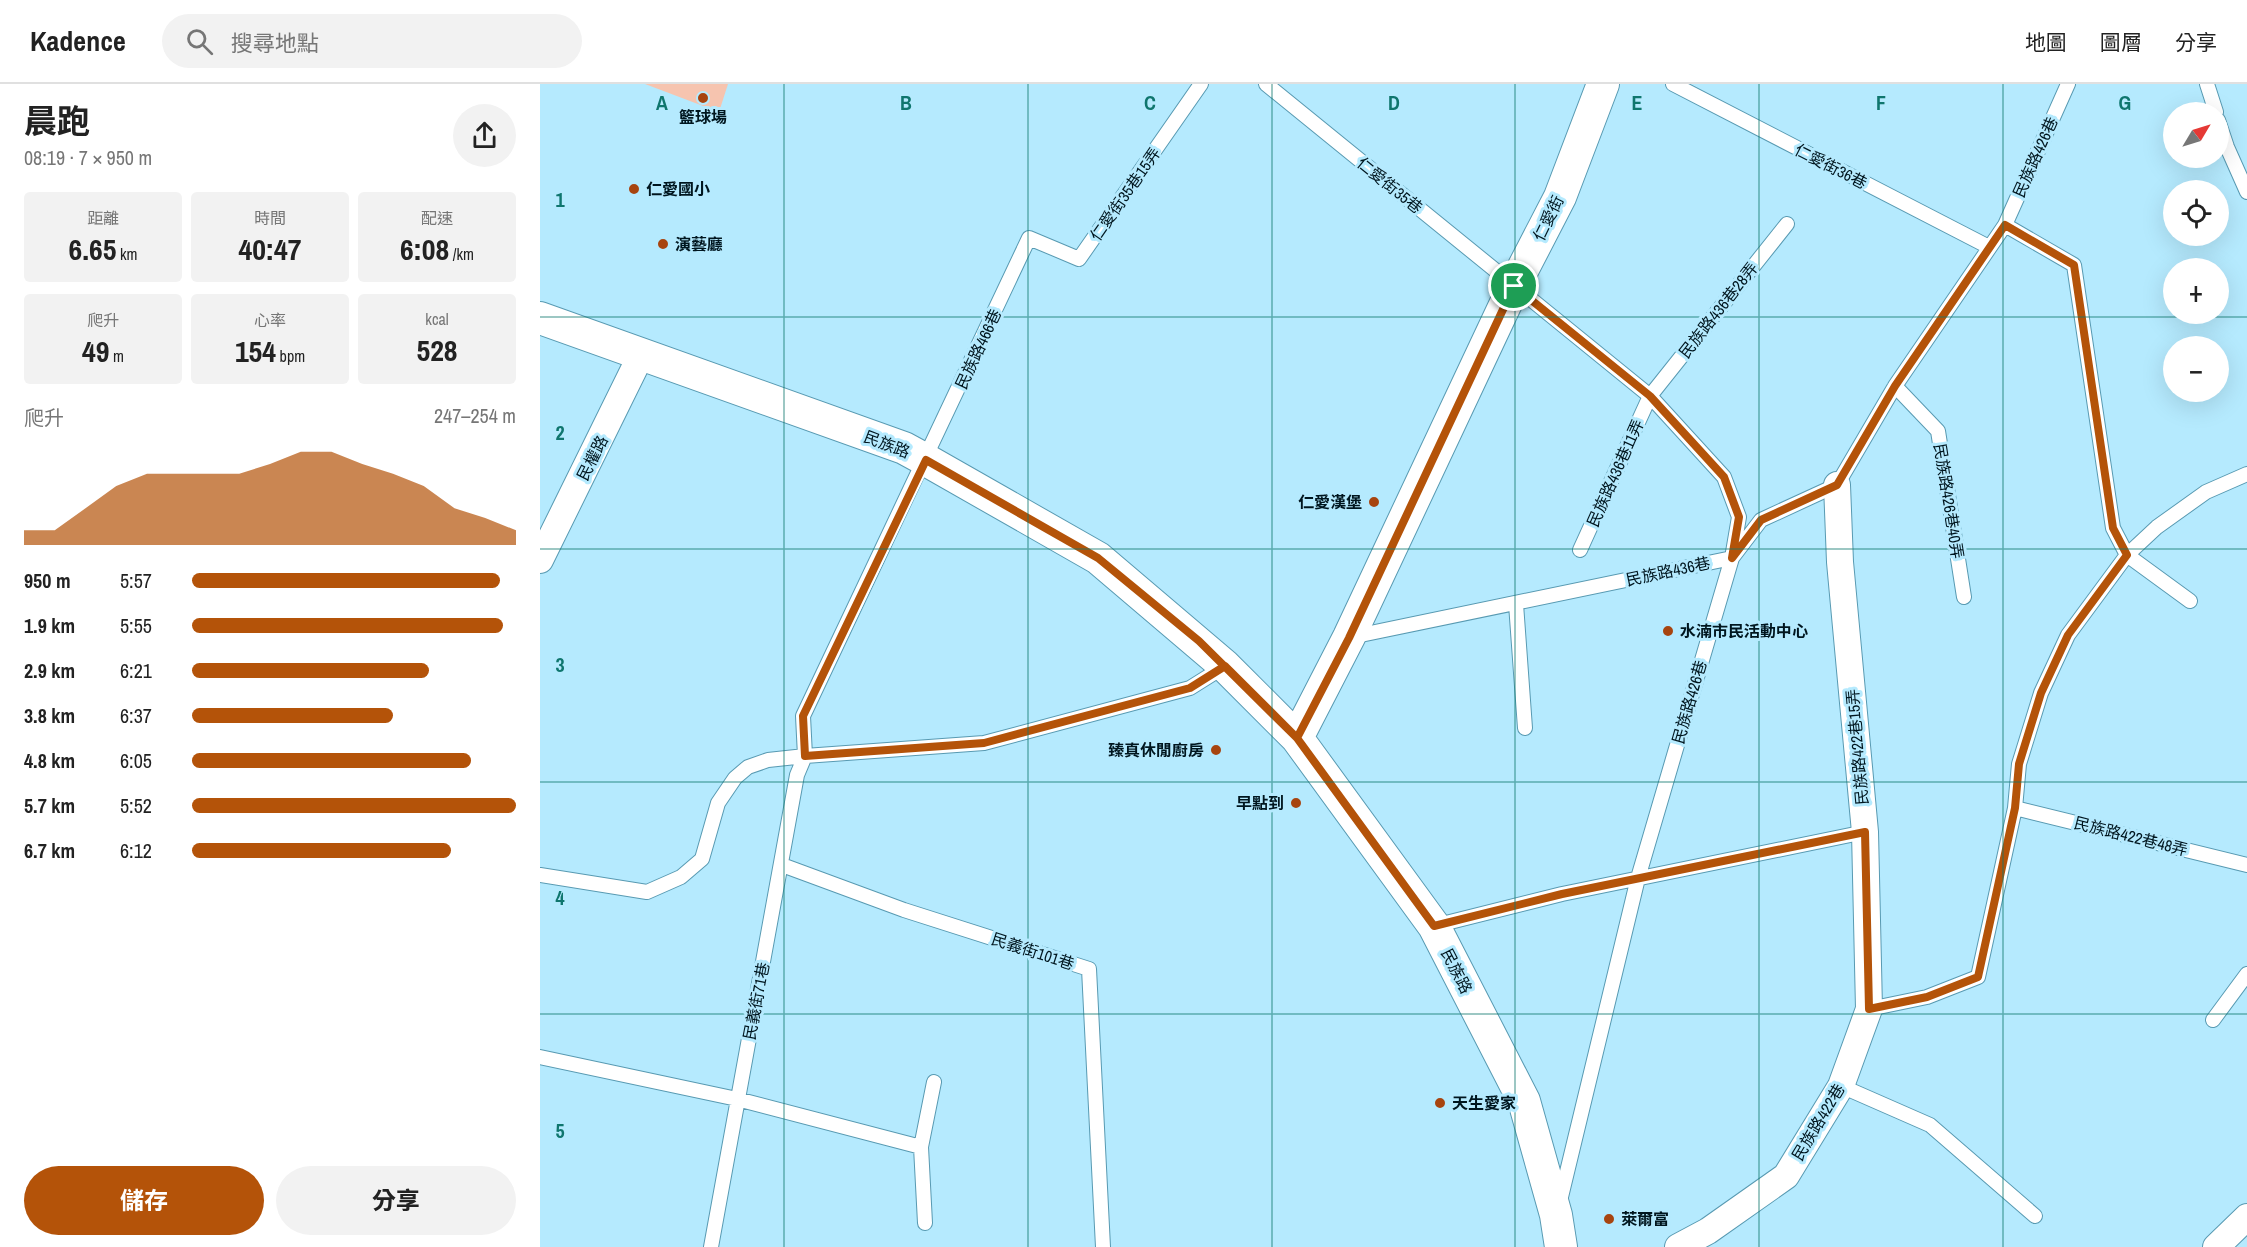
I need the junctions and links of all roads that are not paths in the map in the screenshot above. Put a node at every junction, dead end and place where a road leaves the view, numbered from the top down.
1 (1201, 84) edge
2 (1266, 84) edge
3 (1603, 84) edge
4 (1673, 84) edge
5 (2068, 84) edge
6 (2207, 84) edge
7 (2213, 102) edge
8 (2229, 152) edge
9 (2247, 192) edge
10 (1787, 224) dead end
11 (2005, 225) junction
12 (1029, 238) joint
13 (1989, 247) junction
14 (1514, 286) junction
15 (540, 318) edge
16 (641, 355) junction
17 (1895, 386) junction
18 (1650, 396) junction
19 (926, 460) junction
20 (2247, 474) edge
21 (1837, 485) junction
22 (1580, 550) dead end
23 (2127, 555) junction
24 (1732, 558) junction
25 (540, 560) edge
26 (1964, 597) dead end
27 (2190, 601) dead end
28 (1516, 603) junction
29 (1349, 638) junction
30 (1225, 666) junction
31 (1525, 728) dead end
32 (1297, 738) junction
33 (805, 756) junction
34 (2015, 808) junction
35 (1865, 832) junction
36 (782, 865) junction
37 (2247, 865) edge
38 (540, 875) edge
39 (1638, 878) junction
40 (1434, 926) junction
41 (2247, 974) edge
42 (1869, 1009) junction
43 (2212, 1020) dead end
44 (540, 1057) edge
45 (934, 1082) dead end
46 (1841, 1086) junction
47 (737, 1099) junction
48 (921, 1147) junction
49 (1556, 1215) junction
50 (2035, 1216) dead end
51 (2247, 1218) edge
52 (925, 1223) dead end
53 (711, 1247) edge
54 (1103, 1247) edge
55 (1551, 1247) edge
56 (1561, 1247) edge
57 (1678, 1247) edge
58 (2216, 1247) edge

1 - 12 lane, 仁愛街35巷15弄
2 - 14 lane, 仁愛街35巷
3 - 14 street, 仁愛街
4 - 13 lane, 仁愛街36巷
5 - 11 lane, 民族路426巷
6 - 7 lane
8 - 9 lane
10 - 18 lane, 民族路436巷28弄
11 - 13 lane, 民族路426巷
11 - 23 lane
12 - 19 lane, 民族路466巷
13 - 17 lane, 民族路426巷
14 - 18 lane, 民族路436巷
14 - 29 street, 仁愛街
15 - 16 street, 民族路
16 - 19 street, 民族路
16 - 25 street, 民權路
17 - 21 lane, 民族路426巷
17 - 26 lane, 民族路426巷40弄
18 - 22 lane, 民族路436巷11弄
18 - 24 lane, 民族路436巷
19 - 30 street, 民族路
19 - 33 lane, 民族路466巷
20 - 23 lane
21 - 24 lane, 民族路426巷
21 - 35 street, 民族路422巷15弄
23 - 27 lane
23 - 34 lane
24 - 28 lane, 民族路436巷
24 - 39 lane, 民族路426巷
28 - 29 lane, 民族路436巷
28 - 31 lane
29 - 32 street, 仁愛街
30 - 32 street, 民族路
30 - 33 lane
32 - 40 street, 民族路
33 - 36 lane, 民義街71巷
33 - 38 lane
34 - 37 lane, 民族路422巷48弄
34 - 42 lane
35 - 39 lane
35 - 42 street, 民族路422巷15弄
36 - 47 lane, 民義街71巷
36 - 54 lane, 民義街101巷
39 - 40 lane
39 - 49 lane, 民族路426巷
40 - 49 street, 民族路
41 - 43 lane
42 - 46 street, 民族路422巷
44 - 47 lane
45 - 48 lane
46 - 50 lane
46 - 57 street, 民族路422巷
47 - 48 lane
47 - 53 lane, 民義街71巷
48 - 52 lane
49 - 55 lane, 民族路426巷
49 - 56 street, 民族路
51 - 58 street

